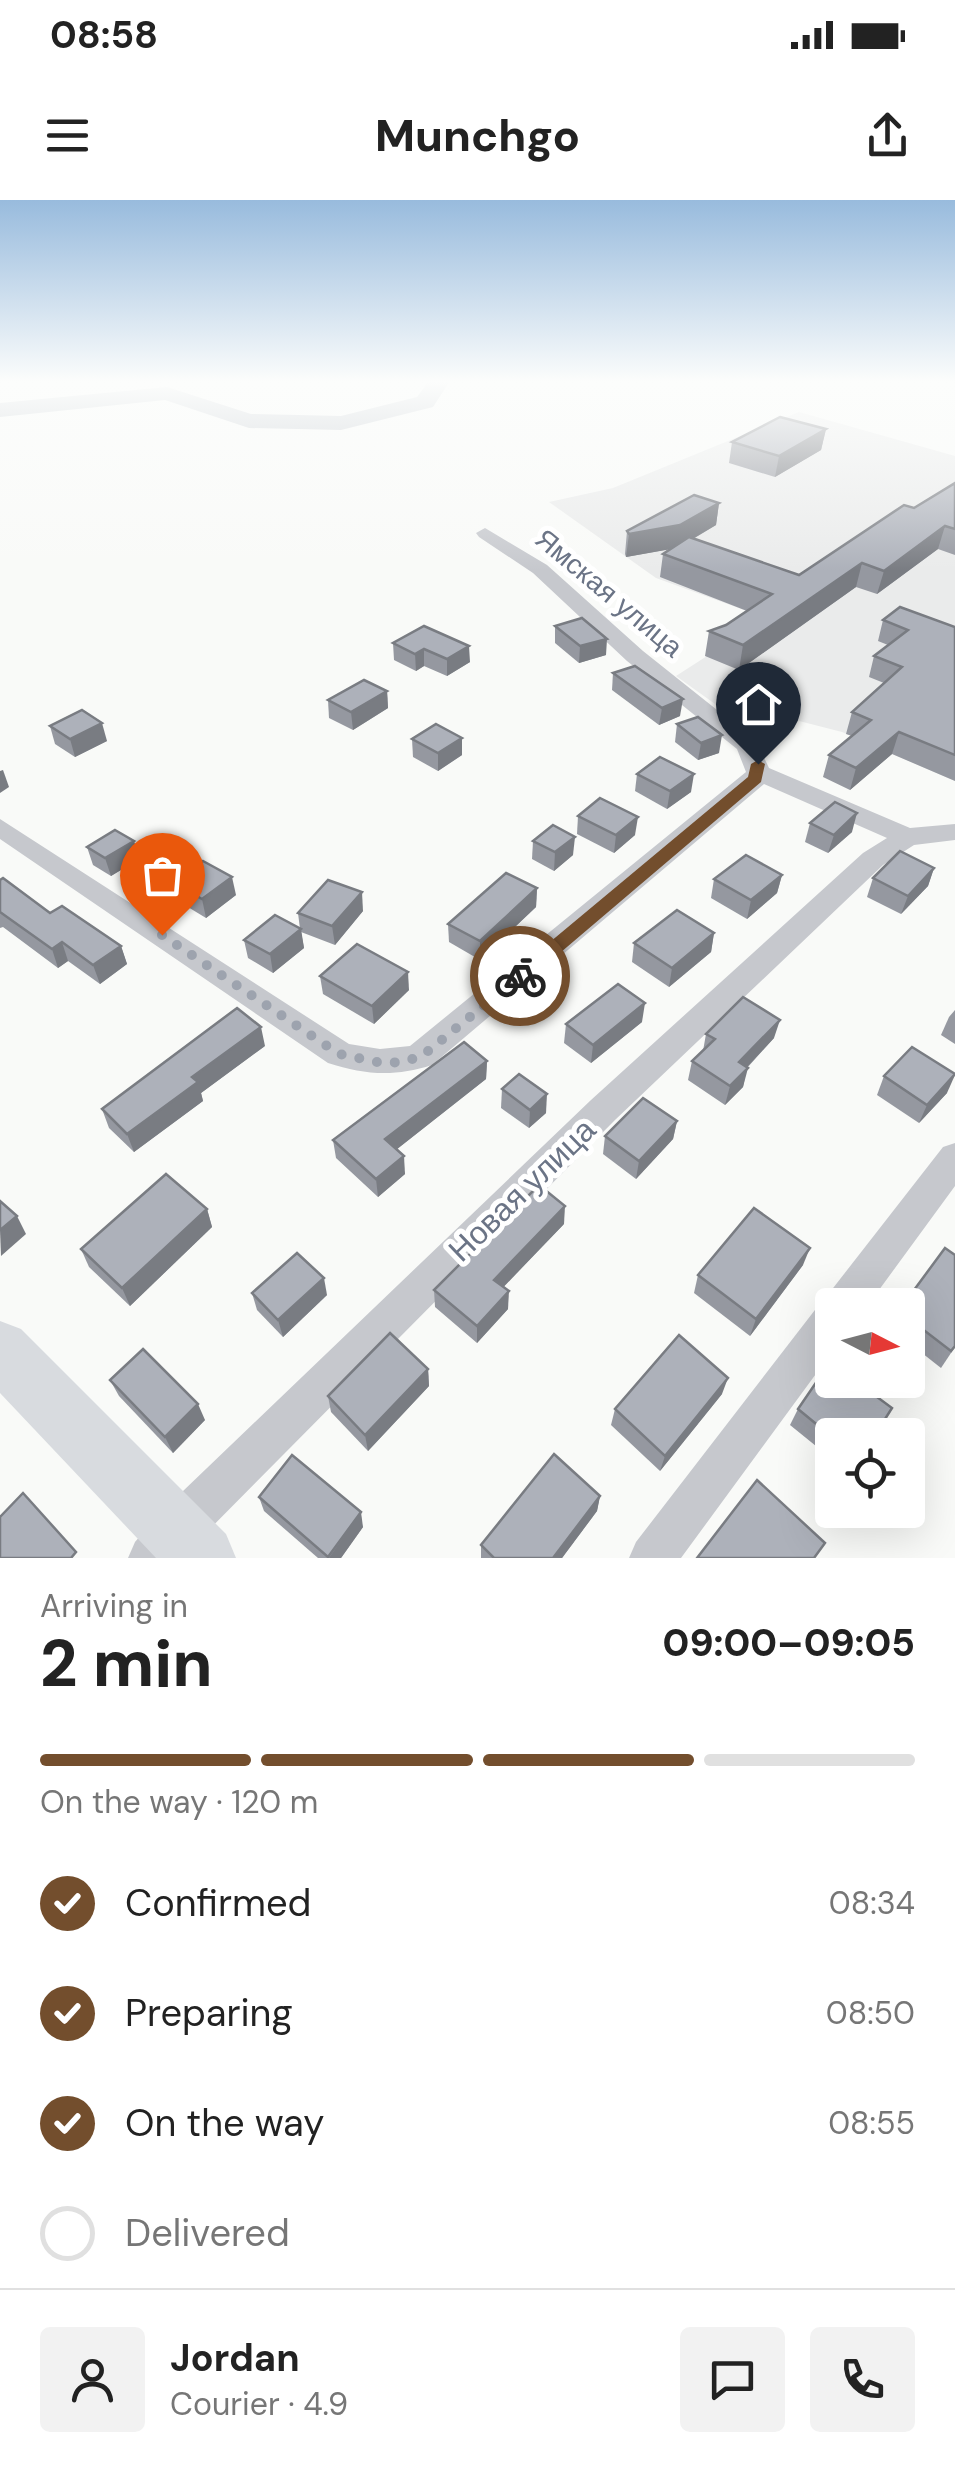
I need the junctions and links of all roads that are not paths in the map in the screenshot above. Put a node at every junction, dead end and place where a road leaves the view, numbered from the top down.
1 (485, 533) dead end
2 (758, 772) junction
3 (0, 827) edge
4 (955, 832) edge
5 (907, 837) junction
6 (955, 1158) edge
7 (857, 1288) edge
8 (815, 1342) edge
9 (0, 1350) edge
10 (175, 1549) edge
11 (652, 1558) edge

1 - 2 street, Ямская улица
2 - 3 street
2 - 5 street
4 - 5 street
5 - 10 street, Новая улица
6 - 7 street
8 - 11 street
9 - 10 street

